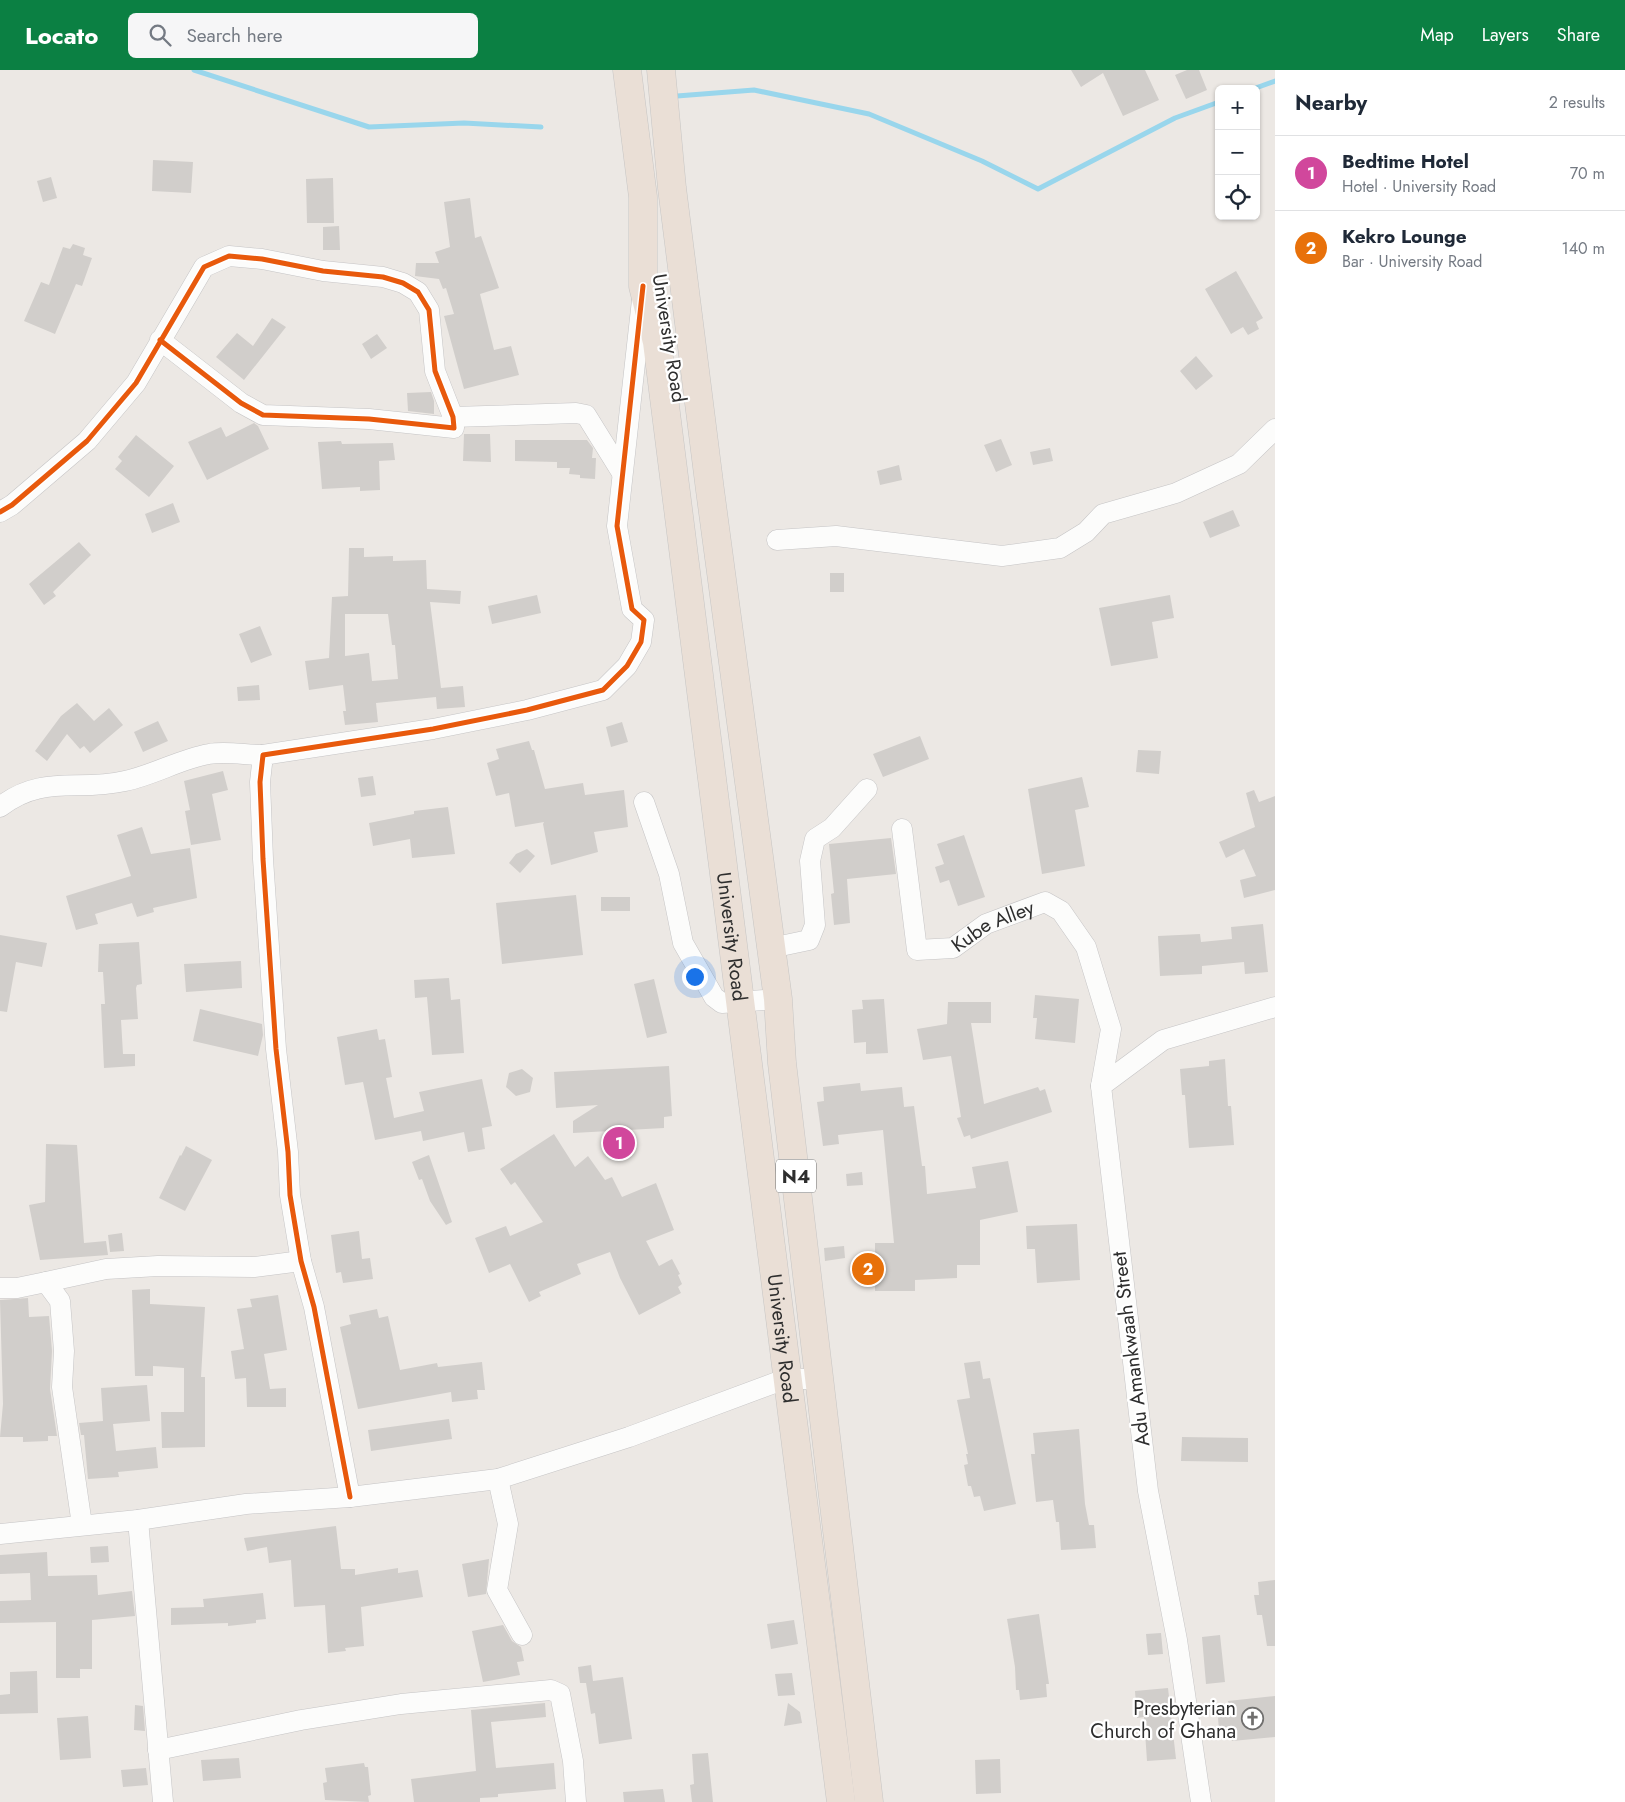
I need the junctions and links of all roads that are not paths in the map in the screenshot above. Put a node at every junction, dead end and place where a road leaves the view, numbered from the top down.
1 (627, 70) edge
2 (661, 70) edge
3 (643, 286) junction
4 (160, 340) junction
5 (453, 417) junction
6 (1275, 429) edge
7 (622, 473) junction
8 (0, 512) edge
9 (777, 540) dead end
10 (263, 755) junction
11 (867, 789) dead end
12 (644, 802) dead end
13 (0, 807) edge
14 (902, 828) dead end
15 (771, 948) junction
16 (778, 999) junction
17 (740, 1002) junction
18 (1275, 1007) edge
19 (1101, 1086) junction
20 (301, 1260) junction
21 (46, 1282) junction
22 (0, 1288) edge
23 (788, 1378) junction
24 (821, 1380) junction
25 (498, 1479) junction
26 (350, 1497) junction
27 (138, 1520) junction
28 (82, 1525) junction
29 (0, 1534) edge
30 (522, 1634) dead end
31 (158, 1750) junction
32 (162, 1802) edge
33 (576, 1802) edge
34 (841, 1802) edge
35 (869, 1802) edge
36 (1201, 1802) edge

1 - 3 highway, University Road / N4
2 - 15 highway, University Road / N4
3 - 7 street
3 - 17 highway, University Road / N4
4 - 5 street
4 - 5 street
4 - 8 street
5 - 7 street
6 - 9 street
7 - 10 street
10 - 13 street
10 - 20 street
11 - 15 street
12 - 17 street
14 - 19 street, Kube Alley
15 - 16 highway, University Road / N4
16 - 17 street
16 - 24 highway, University Road / N4
17 - 23 highway, University Road / N4
18 - 19 street
19 - 36 street, Adu Amankwaah Street
20 - 21 street
20 - 26 street
21 - 22 street
21 - 28 street
23 - 24 street
23 - 25 street
23 - 34 highway, University Road / N4
24 - 35 highway, University Road / N4
25 - 26 street
25 - 30 street
26 - 27 street
27 - 28 street
27 - 31 street
28 - 29 street
31 - 32 street
31 - 33 street

